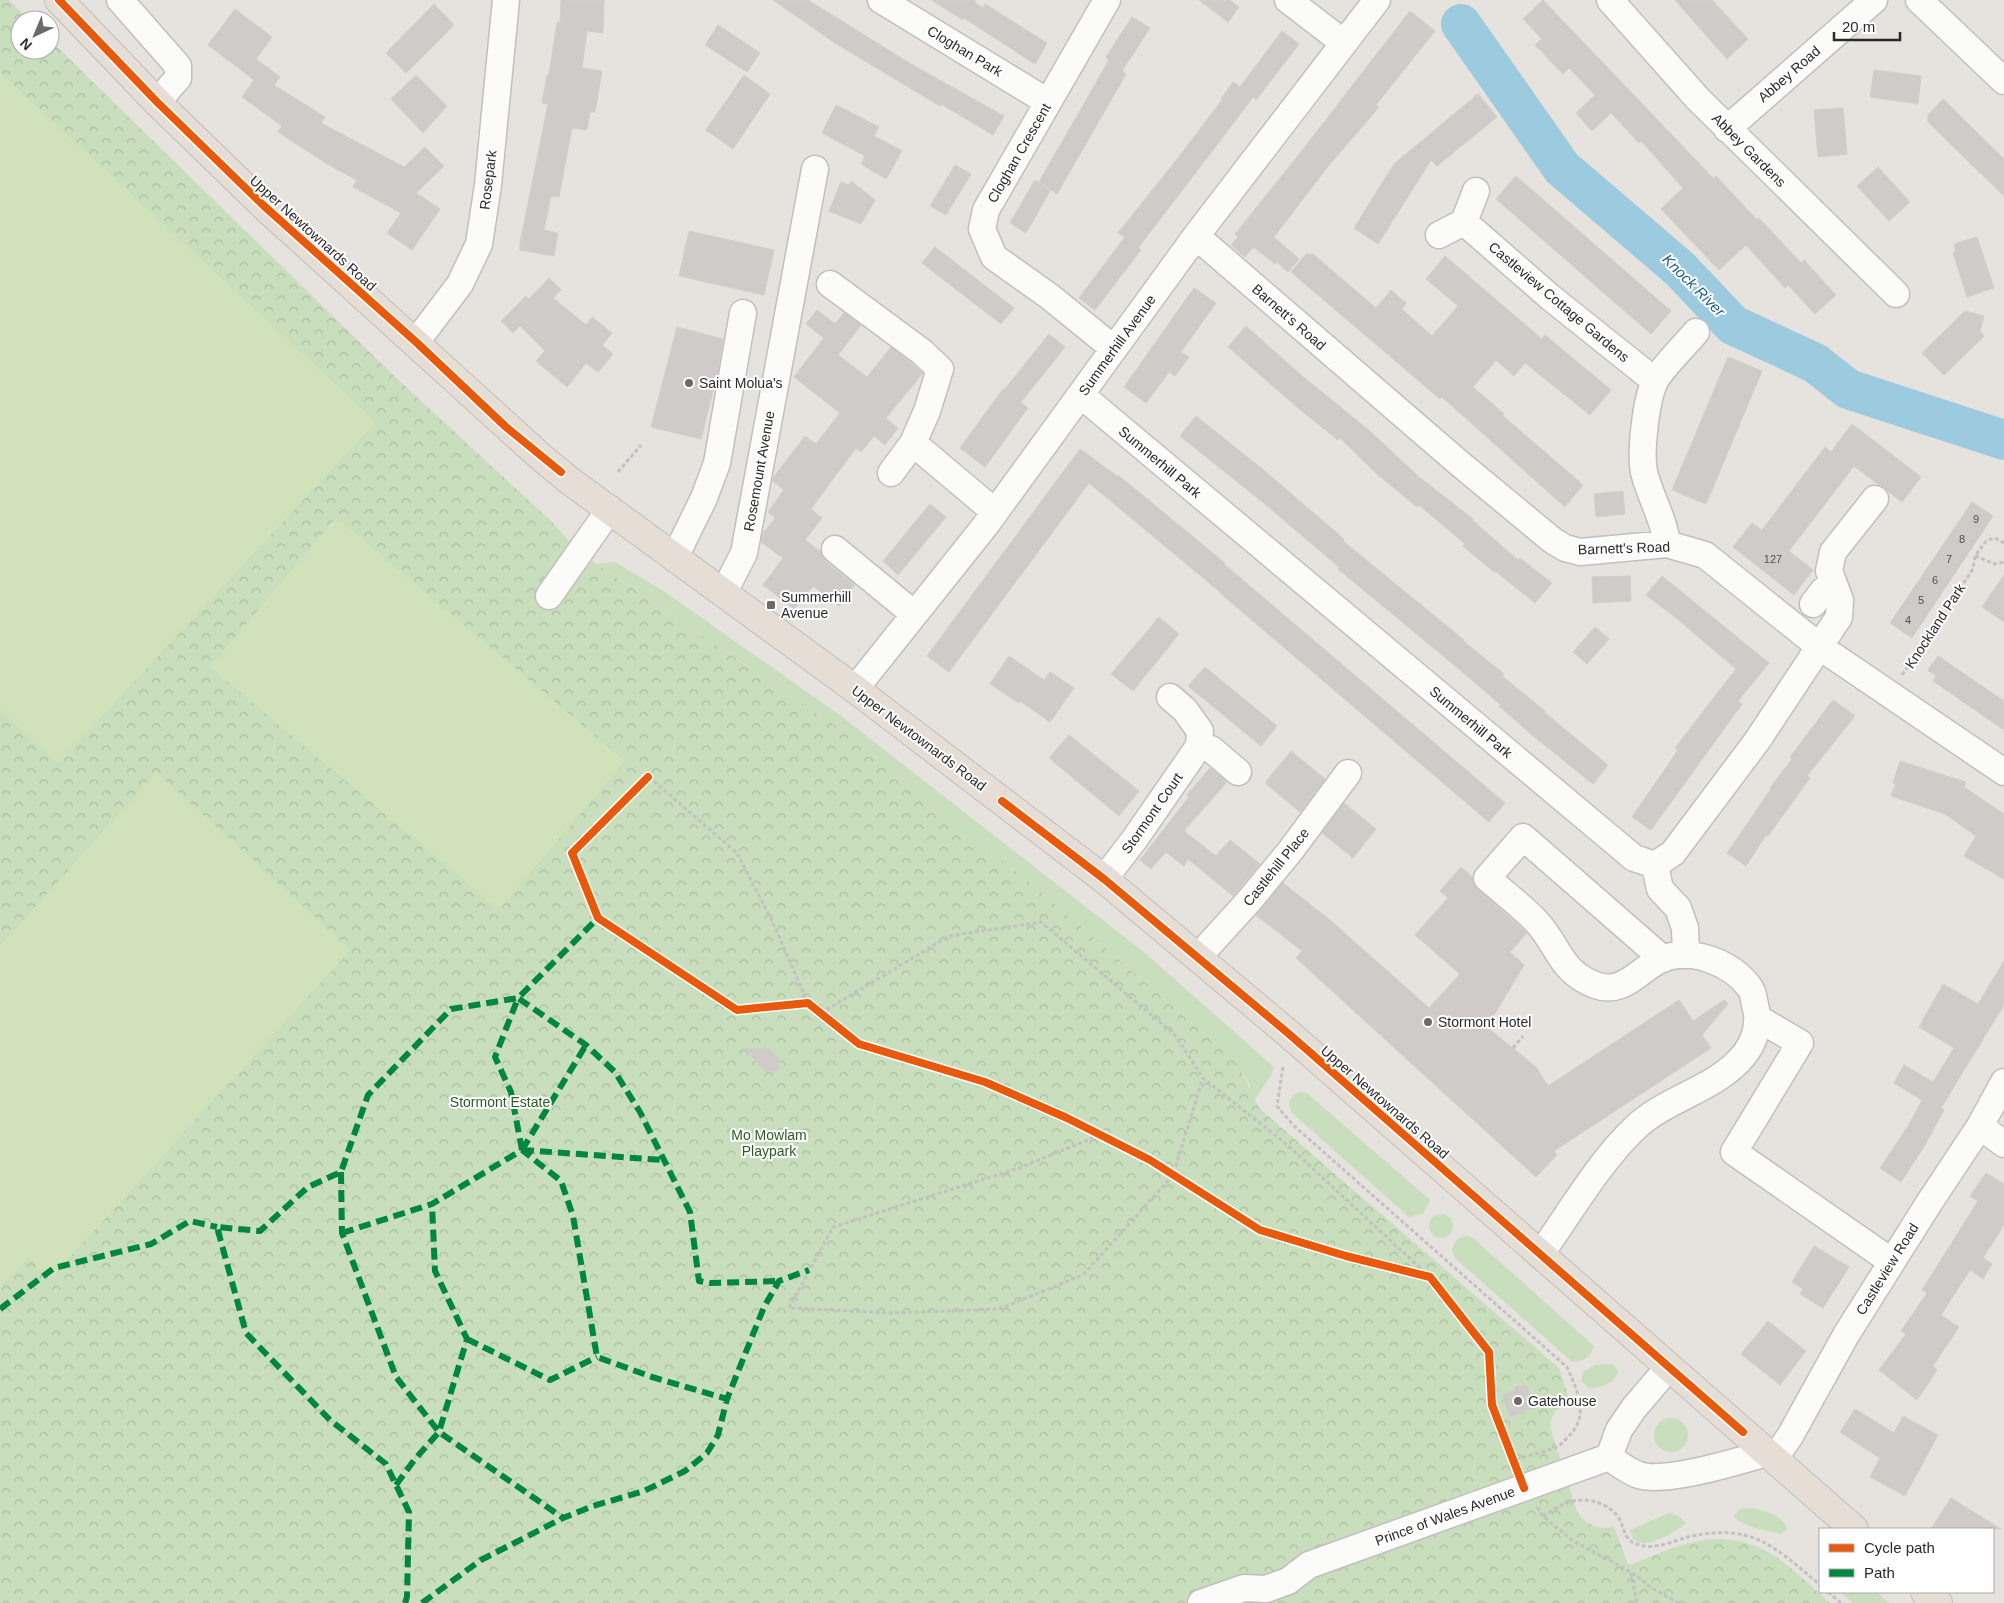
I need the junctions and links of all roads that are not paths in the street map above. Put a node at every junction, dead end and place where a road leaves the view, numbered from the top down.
1 (59, 0) edge
2 (120, 0) edge
3 (506, 0) edge
4 (881, 0) edge
5 (1107, 0) edge
6 (1288, 0) edge
7 (1377, 0) edge
8 (1610, 0) edge
9 (1874, 0) edge
10 (1919, 0) edge
11 (1344, 42) junction
12 (2004, 81) edge
13 (157, 102) junction
14 (1048, 102) junction
15 (1727, 129) junction
16 (815, 169) dead end
17 (1476, 191) dead end
18 (1464, 222) junction
19 (1438, 235) dead end
20 (1196, 236) junction
21 (830, 284) dead end
22 (1896, 294) dead end
23 (743, 313) dead end
24 (1696, 332) dead end
25 (416, 342) junction
26 (1113, 348) junction
27 (1655, 380) junction
28 (1080, 395) junction
29 (913, 443) junction
30 (891, 473) dead end
31 (1875, 499) dead end
32 (610, 508) junction
33 (995, 512) junction
34 (1667, 544) junction
35 (835, 550) dead end
36 (675, 557) junction
37 (1833, 584) junction
38 (724, 592) junction
39 (549, 596) dead end
40 (1813, 604) dead end
41 (914, 614) junction
42 (1820, 647) junction
43 (855, 689) junction
44 (1170, 697) dead end
45 (1199, 746) junction
46 (2003, 769) edge
47 (1238, 772) dead end
48 (1348, 774) dead end
49 (1655, 865) junction
50 (1104, 879) junction
51 (1198, 957) junction
52 (1674, 957) junction
53 (1759, 1020) junction
54 (2004, 1082) edge
55 (1980, 1126) junction
56 (2004, 1144) edge
57 (1540, 1255) junction
58 (1892, 1262) junction
59 (1669, 1367) junction
60 (1770, 1456) junction
61 (1609, 1457) junction
62 (1853, 1528) edge
63 (1926, 1593) edge
64 (1201, 1603) edge
65 (1938, 1603) edge

1 - 13 highway, Upper Newtownards Road
2 - 13 street
3 - 25 street, Rosepark
4 - 14 street, Cloghan Park
5 - 14 street, Cloghan Crescent
6 - 11 street
7 - 11 street, Summerhill Avenue
8 - 15 street, Abbey Gardens
9 - 15 street, Abbey Road
10 - 12 street
11 - 20 street, Summerhill Avenue
13 - 25 highway, Upper Newtownards Road
14 - 26 street, Cloghan Crescent
15 - 22 street, Abbey Gardens
16 - 38 street, Rosemount Avenue
17 - 18 street
18 - 19 street
18 - 27 street, Castleview Cottage Gardens
20 - 26 street, Summerhill Avenue
20 - 34 street, Barnett's Road
21 - 29 street
23 - 36 street
24 - 27 street
25 - 32 highway, Upper Newtownards Road
26 - 28 street, Summerhill Avenue
27 - 34 street
28 - 33 street, Summerhill Avenue
28 - 49 street, Summerhill Park
29 - 30 street
29 - 33 street
31 - 37 street
32 - 36 highway, Upper Newtownards Road
32 - 39 street
33 - 41 street, Summerhill Avenue
34 - 42 street, Barnett's Road
35 - 41 street
36 - 38 highway, Upper Newtownards Road
37 - 40 street
37 - 42 street
38 - 43 highway, Upper Newtownards Road
41 - 43 street, Summerhill Avenue
42 - 46 street, Barnett's Road
42 - 49 street
43 - 50 highway, Upper Newtownards Road
44 - 45 street
45 - 47 street
45 - 50 street, Stormont Court
48 - 51 street, Castlehill Place
49 - 52 street
50 - 51 highway, Upper Newtownards Road
51 - 57 highway, Upper Newtownards Road
52 - 52 street
52 - 53 street
53 - 57 street
53 - 58 street
54 - 55 street, Castleview Road
55 - 56 street
55 - 58 street, Castleview Road
57 - 59 highway, Upper Newtownards Road
58 - 60 street, Castleview Road
59 - 60 highway, Upper Newtownards Road
59 - 61 street
60 - 61 street
60 - 62 highway, Upper Newtownards Road
61 - 64 street, Prince of Wales Avenue
63 - 65 highway

